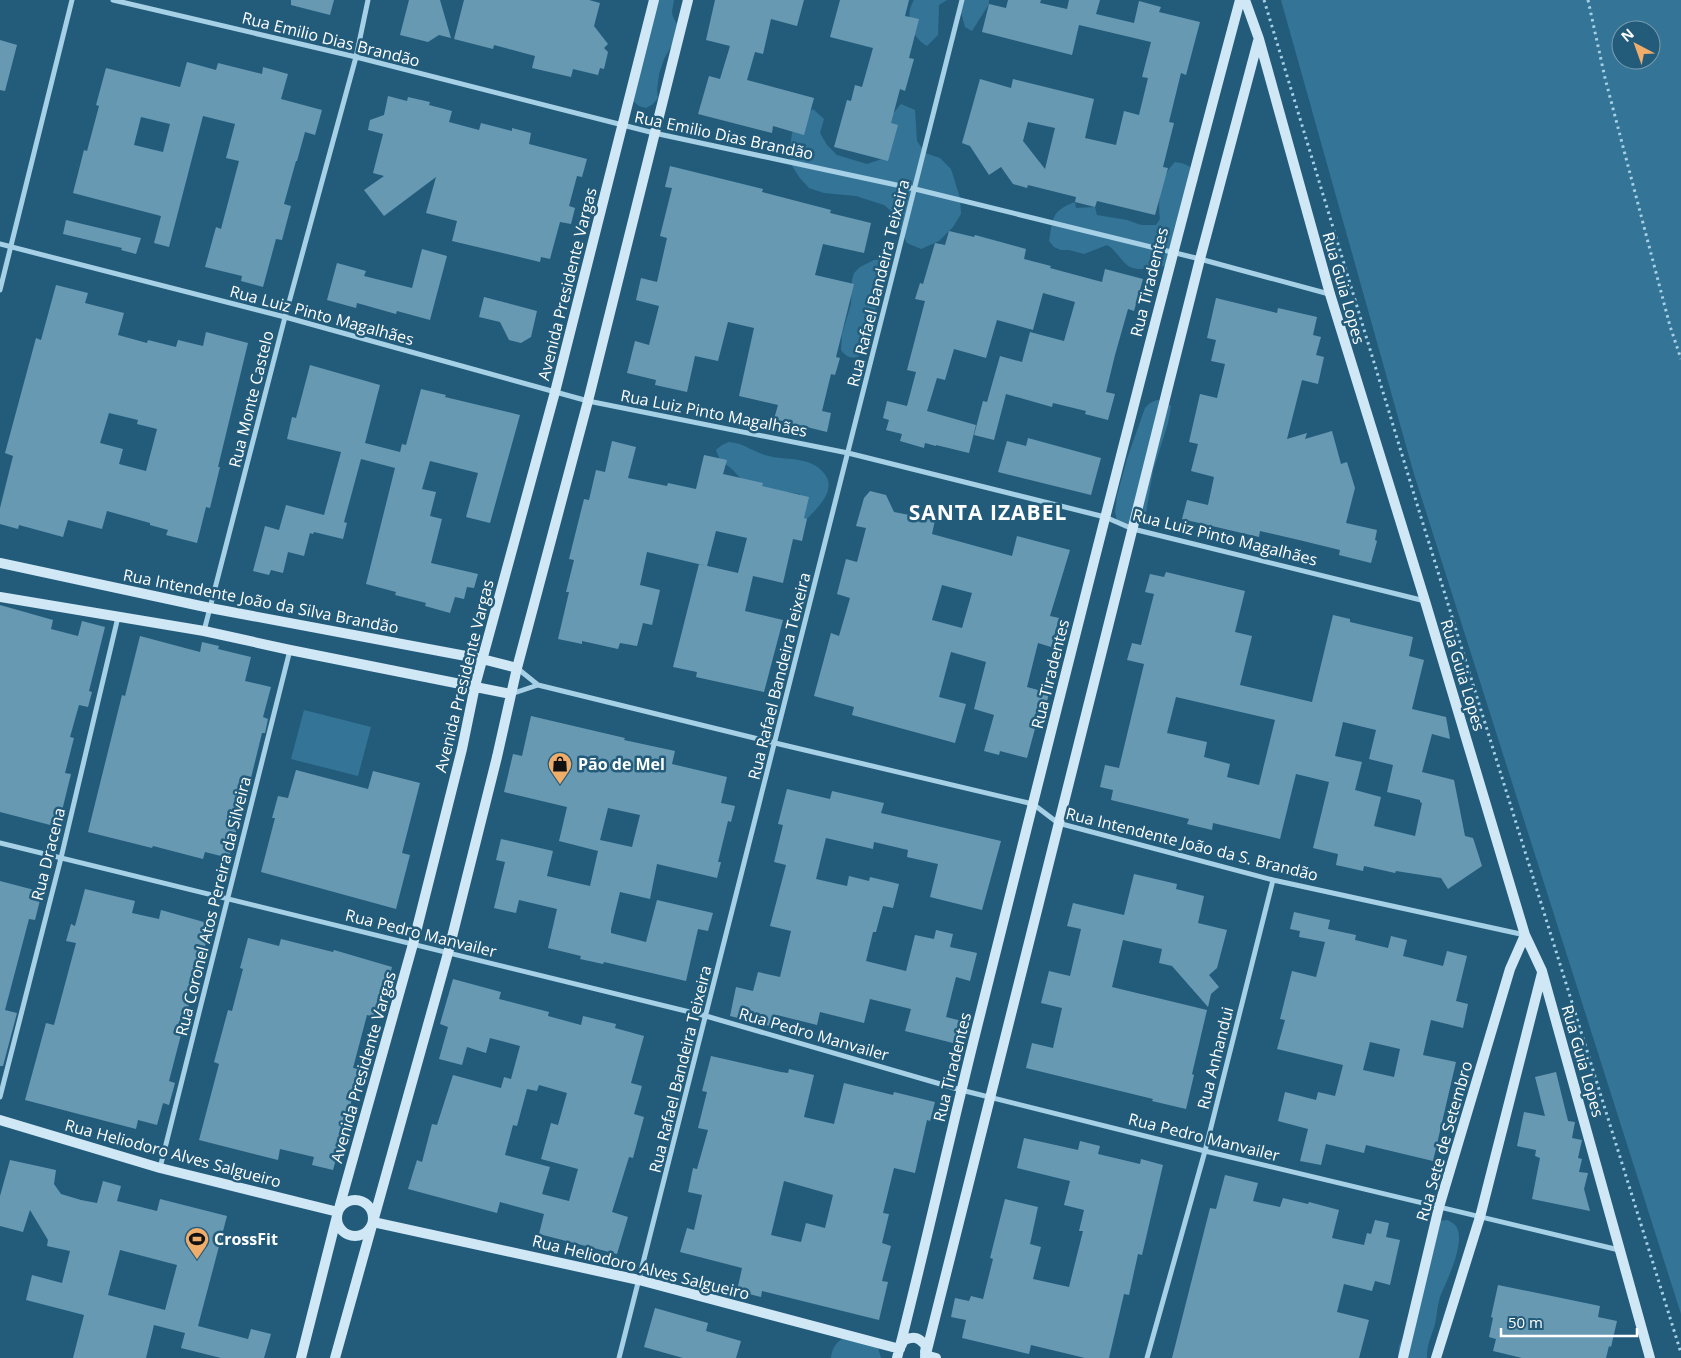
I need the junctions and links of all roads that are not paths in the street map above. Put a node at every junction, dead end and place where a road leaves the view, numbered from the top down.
1 (72, 0) edge
2 (113, 0) edge
3 (368, 0) edge
4 (654, 0) edge
5 (688, 0) edge
6 (962, 0) edge
7 (1240, 0) edge
8 (1245, 0) edge
9 (1258, 40) junction
10 (356, 57) junction
11 (622, 125) junction
12 (654, 133) junction
13 (915, 189) junction
14 (0, 244) edge
15 (11, 247) junction
16 (1172, 252) junction
17 (1200, 259) junction
18 (0, 290) edge
19 (1330, 294) junction
20 (284, 317) junction
21 (555, 392) junction
22 (588, 400) junction
23 (848, 453) junction
24 (1105, 517) junction
25 (1133, 529) junction
26 (0, 563) edge
27 (0, 597) edge
28 (1425, 601) junction
29 (210, 608) junction
30 (118, 617) junction
31 (204, 631) junction
32 (290, 650) junction
33 (482, 660) junction
34 (517, 668) junction
35 (538, 685) junction
36 (475, 686) junction
37 (511, 694) junction
38 (774, 744) junction
39 (1033, 804) junction
40 (1058, 823) junction
41 (0, 844) edge
42 (61, 858) junction
43 (1272, 880) junction
44 (228, 899) junction
45 (1525, 935) junction
46 (413, 944) junction
47 (448, 953) junction
48 (1542, 971) junction
49 (706, 1016) junction
50 (962, 1090) junction
51 (0, 1097) edge
52 (989, 1097) junction
53 (0, 1120) edge
54 (1204, 1150) junction
55 (160, 1168) junction
56 (1439, 1207) junction
57 (338, 1212) junction
58 (1480, 1216) junction
59 (373, 1222) junction
60 (1620, 1250) junction
61 (639, 1280) junction
62 (900, 1355) edge
63 (924, 1357) edge
64 (300, 1358) edge
65 (335, 1358) edge
66 (619, 1358) edge
67 (936, 1358) edge
68 (1147, 1358) edge
69 (1403, 1358) edge
70 (1436, 1358) edge
71 (1650, 1358) edge

1 - 15 street
2 - 10 street, Rua Emilio Dias Brandão
3 - 10 street, Rua Monte Castelo
4 - 11 main road, Avenida Presidente Vargas
5 - 12 main road
6 - 13 street, Rua Rafael Bandeira Teixeira
7 - 16 main road, Rua Tiradentes
8 - 9 main road, Rua Guia Lopes
9 - 17 main road
9 - 19 main road, Rua Guia Lopes
10 - 11 street, Rua Emilio Dias Brandão
10 - 20 street, Rua Monte Castelo
11 - 12 street, Rua Emilio Dias Brandão
11 - 21 main road, Avenida Presidente Vargas
12 - 13 street, Rua Emilio Dias Brandão
12 - 22 main road
13 - 16 street, Rua Emilio Dias Brandão
13 - 23 street, Rua Rafael Bandeira Teixeira
14 - 15 street, Rua Luiz Pinto Magalhães
15 - 18 street
15 - 20 street, Rua Luiz Pinto Magalhães
16 - 17 street, Rua Emilio Dias Brandão
16 - 24 main road, Rua Tiradentes
17 - 19 street, Rua Emilio Dias Brandão
17 - 25 main road
19 - 28 main road, Rua Guia Lopes
20 - 21 street, Rua Luiz Pinto Magalhães
20 - 29 street, Rua Monte Castelo
21 - 22 street, Rua Luiz Pinto Magalhães
21 - 33 main road, Avenida Presidente Vargas
22 - 23 street, Rua Luiz Pinto Magalhães
22 - 34 main road
23 - 24 street, Rua Luiz Pinto Magalhães
23 - 38 street, Rua Rafael Bandeira Teixeira
24 - 25 street, Rua Luiz Pinto Magalhães
24 - 39 main road, Rua Tiradentes
25 - 28 street, Rua Luiz Pinto Magalhães
25 - 40 main road
26 - 29 main road, Rua Intendente João da Silva Brandão
27 - 30 main road
28 - 45 main road, Rua Guia Lopes
29 - 31 street, Rua Monte Castelo
29 - 33 main road, Rua Intendente João da Silva Brandão
30 - 31 main road
30 - 42 street, Rua Dracena
31 - 32 main road
32 - 36 main road
32 - 44 street, Rua Coronel Atos Pereira da Silveira
33 - 34 main road, Rua Intendente João da Silva Brandão
33 - 36 main road, Avenida Presidente Vargas
34 - 35 street, Rua Intendente João da S. Brandão
34 - 37 main road
35 - 37 street
35 - 38 street, Rua Intendente João da S. Brandão
36 - 37 main road
36 - 46 main road, Avenida Presidente Vargas
37 - 47 main road
38 - 39 street, Rua Intendente João da S. Brandão
38 - 49 street, Rua Rafael Bandeira Teixeira
39 - 40 street, Rua Intendente João da S. Brandão
39 - 50 main road, Rua Tiradentes
40 - 43 street, Rua Intendente João da S. Brandão
40 - 52 main road
41 - 42 street, Rua Pedro Manvailer
42 - 44 street, Rua Pedro Manvailer
42 - 51 street, Rua Dracena
43 - 45 street, Rua Intendente João da S. Brandão
43 - 54 street, Rua Anhandui
44 - 46 street, Rua Pedro Manvailer
44 - 55 street, Rua Coronel Atos Pereira da Silveira
45 - 48 main road, Rua Guia Lopes
45 - 56 main road, Rua Sete de Setembro
46 - 47 street, Rua Pedro Manvailer
46 - 57 main road, Avenida Presidente Vargas
47 - 49 street, Rua Pedro Manvailer
47 - 59 main road
48 - 58 main road
48 - 60 main road, Rua Guia Lopes
49 - 50 street, Rua Pedro Manvailer
49 - 61 street, Rua Rafael Bandeira Teixeira
50 - 52 street, Rua Pedro Manvailer
50 - 62 main road, Rua Tiradentes
52 - 54 street, Rua Pedro Manvailer
52 - 63 main road
53 - 55 main road, Rua Heliodoro Alves Salgueiro
54 - 56 street, Rua Pedro Manvailer
54 - 68 street, Rua Anhandui
55 - 57 main road, Rua Heliodoro Alves Salgueiro
56 - 58 street, Rua Pedro Manvailer
56 - 69 main road, Rua Sete de Setembro
57 - 59 main road
57 - 59 main road
57 - 64 main road, Avenida Presidente Vargas
58 - 60 street, Rua Pedro Manvailer
58 - 70 main road
59 - 61 main road, Rua Heliodoro Alves Salgueiro
59 - 65 main road
60 - 71 main road, Rua Guia Lopes
61 - 62 main road, Rua Heliodoro Alves Salgueiro
61 - 66 street, Rua Rafael Bandeira Teixeira
62 - 63 main road
63 - 67 main road

